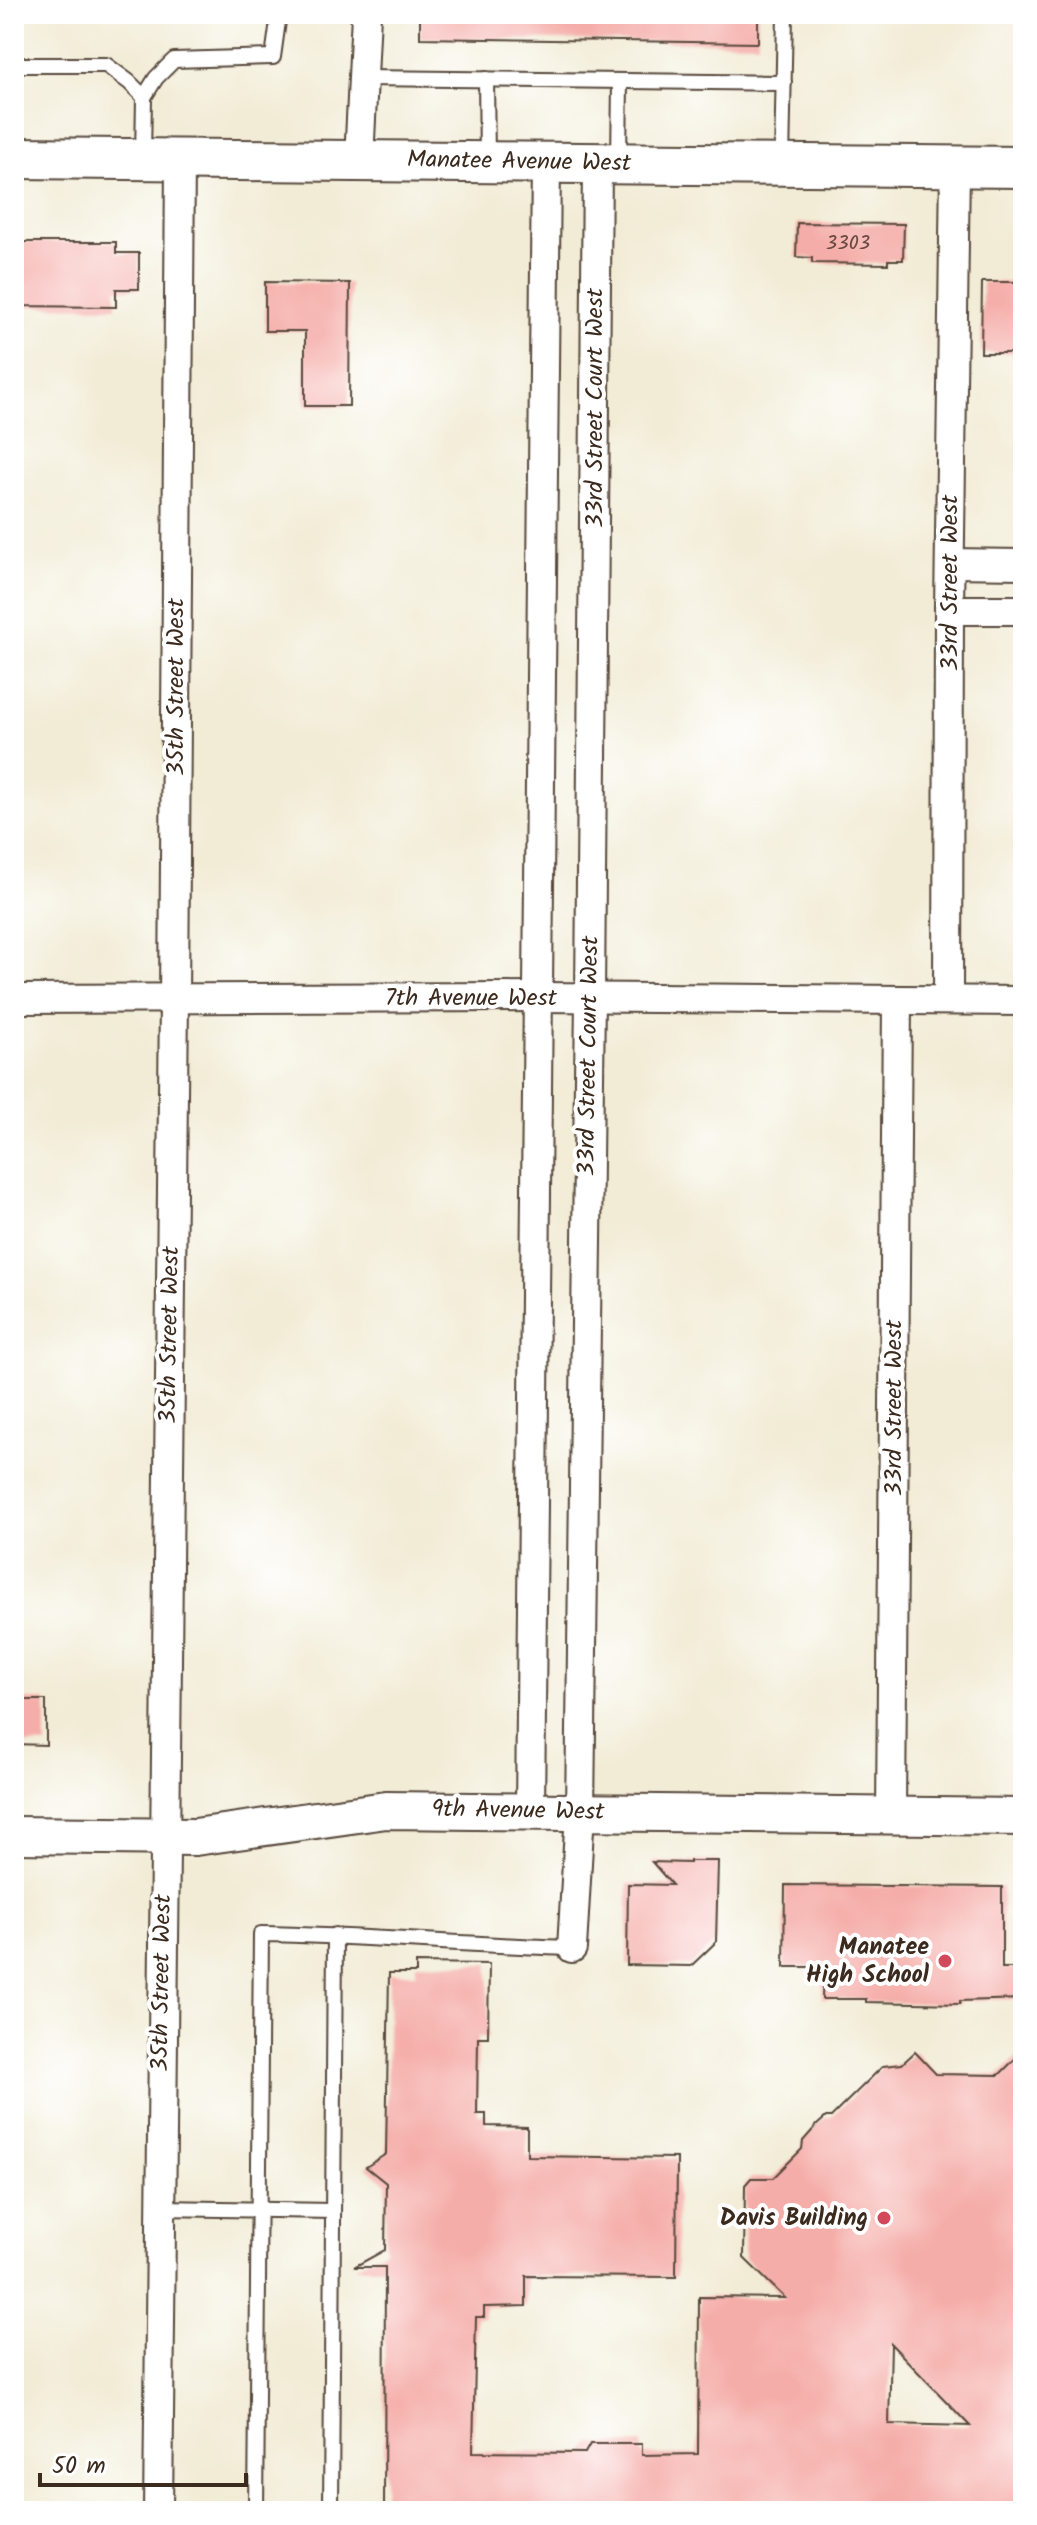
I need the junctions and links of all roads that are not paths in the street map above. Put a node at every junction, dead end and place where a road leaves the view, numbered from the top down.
1 (279, 14) edge
2 (366, 14) edge
3 (785, 14) edge
4 (14, 65) edge
5 (363, 78) junction
6 (486, 79) junction
7 (620, 81) junction
8 (784, 83) junction
9 (144, 97) junction
10 (14, 158) edge
11 (161, 159) junction
12 (359, 161) junction
13 (487, 162) junction
14 (546, 163) junction
15 (608, 163) junction
16 (782, 165) junction
17 (955, 166) junction
18 (1023, 167) edge
19 (950, 563) junction
20 (1023, 564) edge
21 (949, 610) junction
22 (1023, 610) edge
23 (538, 997) junction
24 (590, 998) junction
25 (14, 999) edge
26 (174, 1000) junction
27 (897, 1000) junction
28 (948, 1000) junction
29 (1023, 1001) edge
30 (530, 1812) junction
31 (580, 1812) junction
32 (891, 1815) junction
33 (1023, 1817) edge
34 (14, 1835) edge
35 (163, 1837) junction
36 (335, 1935) junction
37 (572, 1948) joint
38 (160, 2208) junction
39 (259, 2209) junction
40 (333, 2211) junction
41 (158, 2511) edge
42 (256, 2511) edge
43 (331, 2511) edge

1 - 9 lane
2 - 5 street
3 - 8 lane
4 - 9 lane
5 - 6 lane
5 - 12 street
6 - 7 lane
6 - 13 lane
7 - 8 lane
7 - 15 lane
8 - 16 lane
9 - 11 lane
10 - 11 main road, Manatee Avenue West
11 - 12 main road, Manatee Avenue West
11 - 26 street, 35th Street West
12 - 13 main road, Manatee Avenue West
13 - 14 main road, Manatee Avenue West
14 - 15 main road, Manatee Avenue West
14 - 23 street, 33rd Street Court West
15 - 16 main road, Manatee Avenue West
15 - 24 street, 33rd Street Court West
16 - 17 main road, Manatee Avenue West
17 - 18 main road, Manatee Avenue West
17 - 19 street, 33rd Street West
19 - 20 street
19 - 21 street, 33rd Street West
21 - 22 street
21 - 28 street, 33rd Street West
23 - 24 street, 7th Avenue West
23 - 26 street, 7th Avenue West
23 - 30 street, 33rd Street Court West
24 - 27 street, 7th Avenue West
24 - 31 street, 33rd Street Court West
25 - 26 street, 7th Avenue West
26 - 35 street, 35th Street West
27 - 28 street, 7th Avenue West
27 - 32 street, 33rd Street West
28 - 29 street, 7th Avenue West
30 - 31 street, 9th Avenue West
30 - 35 street, 9th Avenue West
31 - 32 street, 9th Avenue West
31 - 37 street, 33rd Street Court West
32 - 33 street, 9th Avenue West
34 - 35 street, 9th Avenue West
35 - 38 street, 35th Street West
36 - 37 lane
36 - 39 lane
36 - 40 lane
38 - 39 lane
38 - 41 street, 35th Street West
39 - 40 lane
39 - 42 lane
40 - 43 lane

